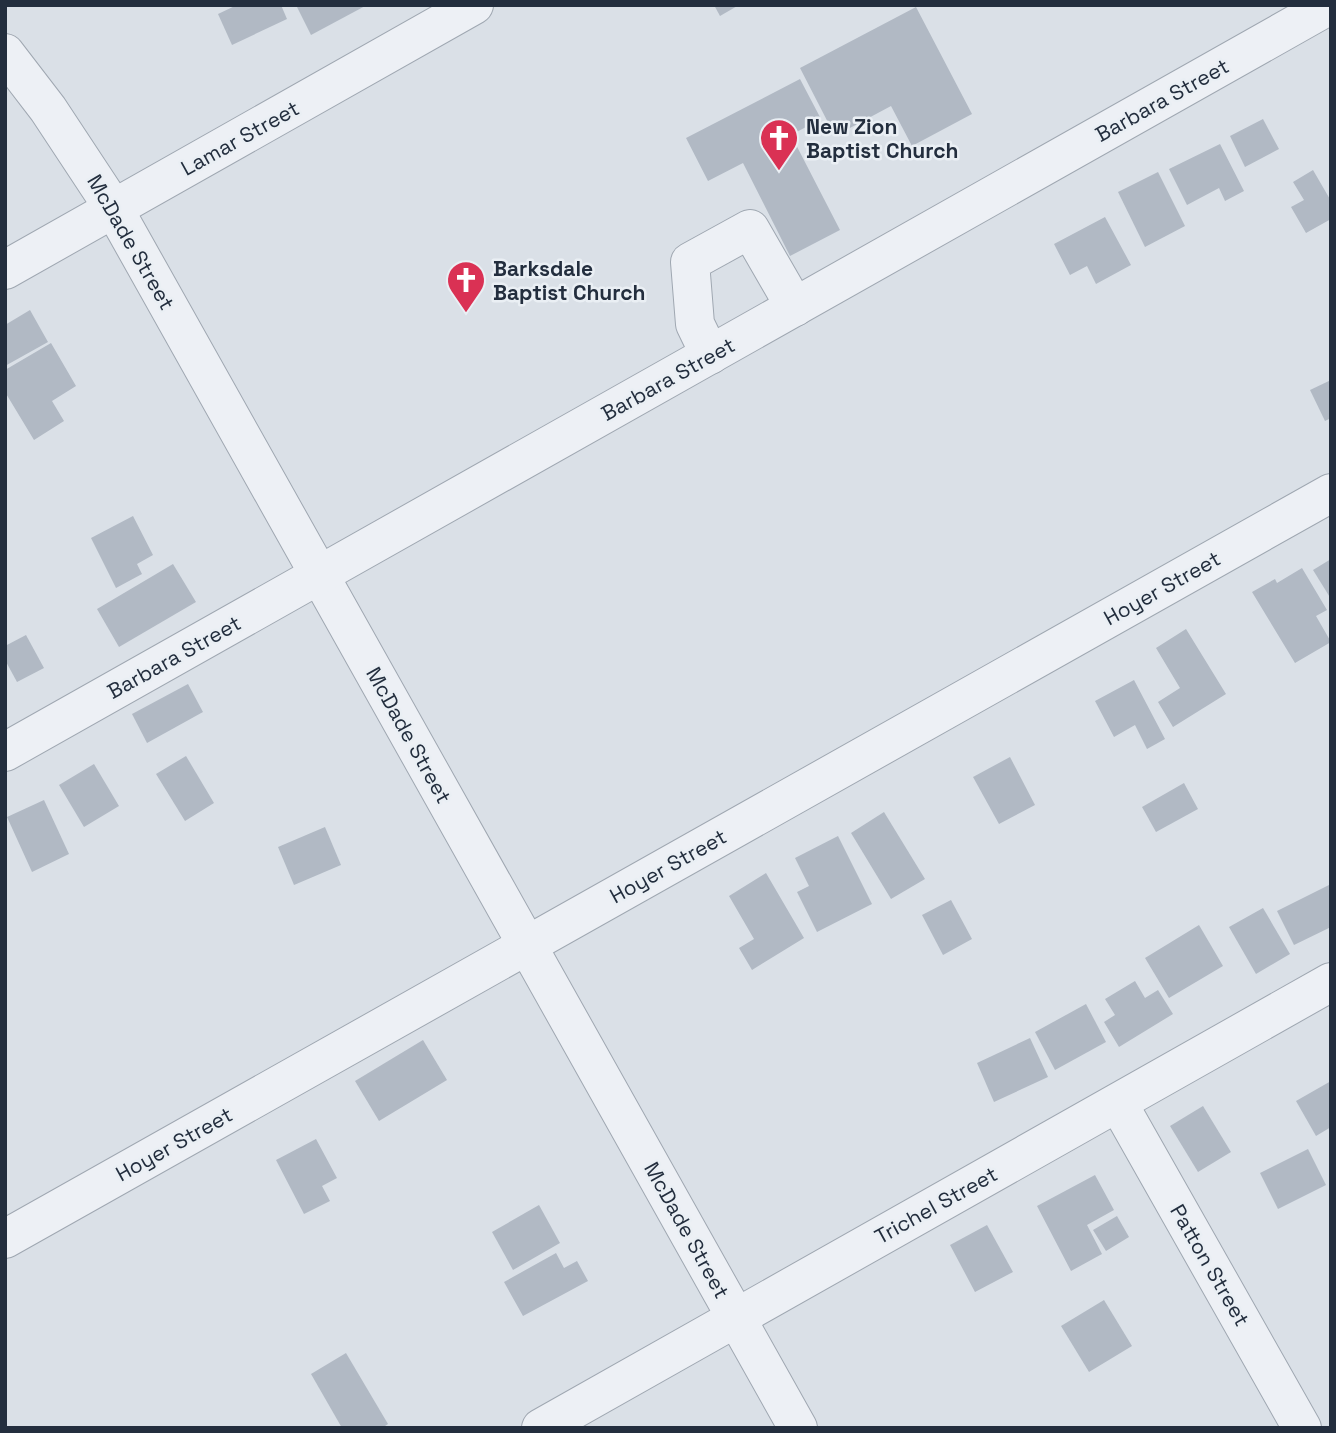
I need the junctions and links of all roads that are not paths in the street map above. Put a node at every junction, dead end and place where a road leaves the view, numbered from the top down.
1 (474, 5) edge
2 (1330, 5) edge
3 (7, 60) edge
4 (114, 209) junction
5 (5, 270) edge
6 (794, 307) junction
7 (710, 355) junction
8 (1331, 493) edge
9 (319, 575) junction
10 (5, 752) edge
11 (527, 946) junction
12 (1331, 982) edge
13 (1118, 1102) junction
14 (5, 1239) edge
15 (736, 1318) junction
16 (541, 1428) edge
17 (798, 1428) edge
18 (1302, 1428) edge

1 - 4 street, Lamar Street
2 - 6 street, Barbara Street
3 - 4 street, McDade Street
4 - 5 street, Lamar Street
4 - 9 street, McDade Street
6 - 7 street, Barbara Street
6 - 7 street
7 - 9 street, Barbara Street
8 - 11 street, Hoyer Street
9 - 10 street, Barbara Street
9 - 11 street, McDade Street
11 - 14 street, Hoyer Street
11 - 15 street, McDade Street
12 - 13 street, Trichel Street
13 - 15 street, Trichel Street
13 - 18 street, Patton Street
15 - 16 street, Trichel Street
15 - 17 street, McDade Street

